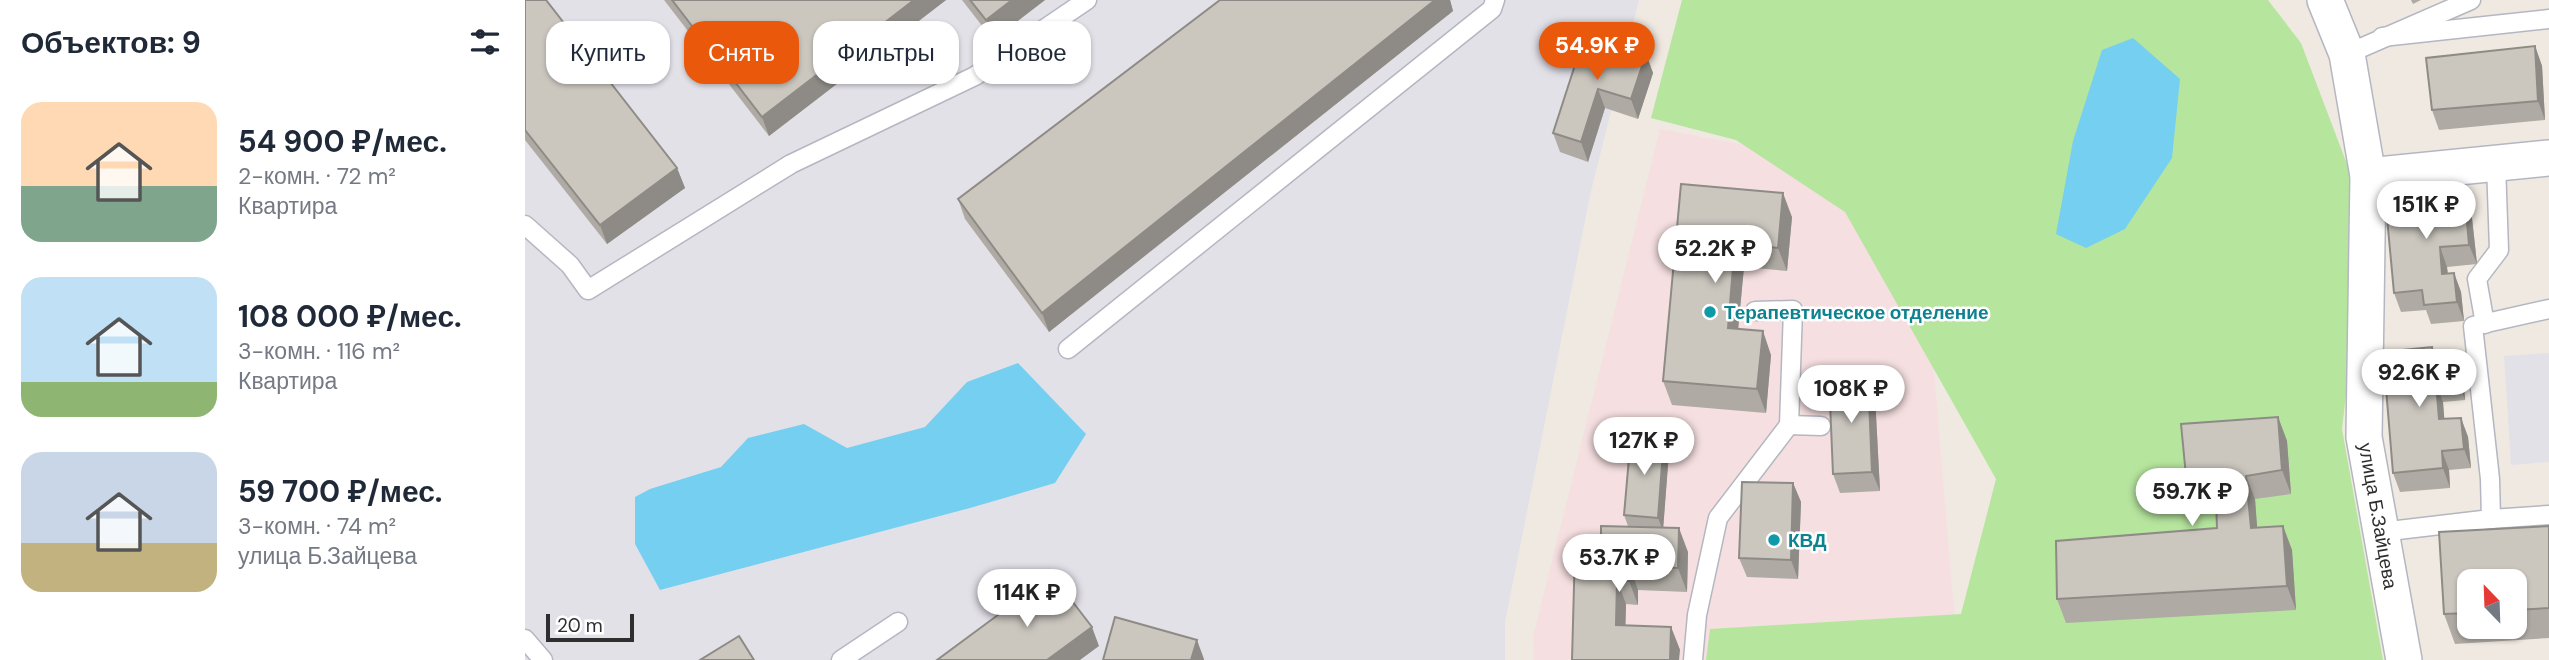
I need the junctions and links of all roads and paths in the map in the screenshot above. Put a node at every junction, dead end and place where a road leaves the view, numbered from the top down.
1 (1087, 0) edge
2 (1495, 0) edge
3 (2325, 0) edge
4 (2470, 0) edge
5 (2549, 19) edge
6 (2382, 37) junction
7 (2347, 54) junction
8 (2549, 158) edge
9 (2496, 164) junction
10 (2368, 176) junction
11 (525, 225) edge
12 (2549, 309) edge
13 (1755, 311) dead end
14 (2485, 324) junction
15 (1068, 349) dead end
16 (1789, 425) junction
17 (1821, 426) dead end
18 (2549, 515) edge
19 (2491, 519) junction
20 (2381, 532) junction
21 (898, 622) dead end
22 (525, 639) edge
23 (543, 660) edge
24 (841, 660) edge
25 (1693, 660) edge
26 (2404, 660) edge

1 - 11 lane
2 - 15 lane
3 - 7 street, улица Б.Зайцева
4 - 6 lane
5 - 6 lane
6 - 7 lane
7 - 10 street, улица Б.Зайцева
8 - 9 street
9 - 10 street
9 - 14 lane
10 - 20 street, улица Б.Зайцева
12 - 14 lane
13 - 16 lane
14 - 19 lane
16 - 17 lane
16 - 25 lane
18 - 19 lane
19 - 20 lane
20 - 26 street, улица Б.Зайцева
21 - 24 lane
22 - 23 lane

